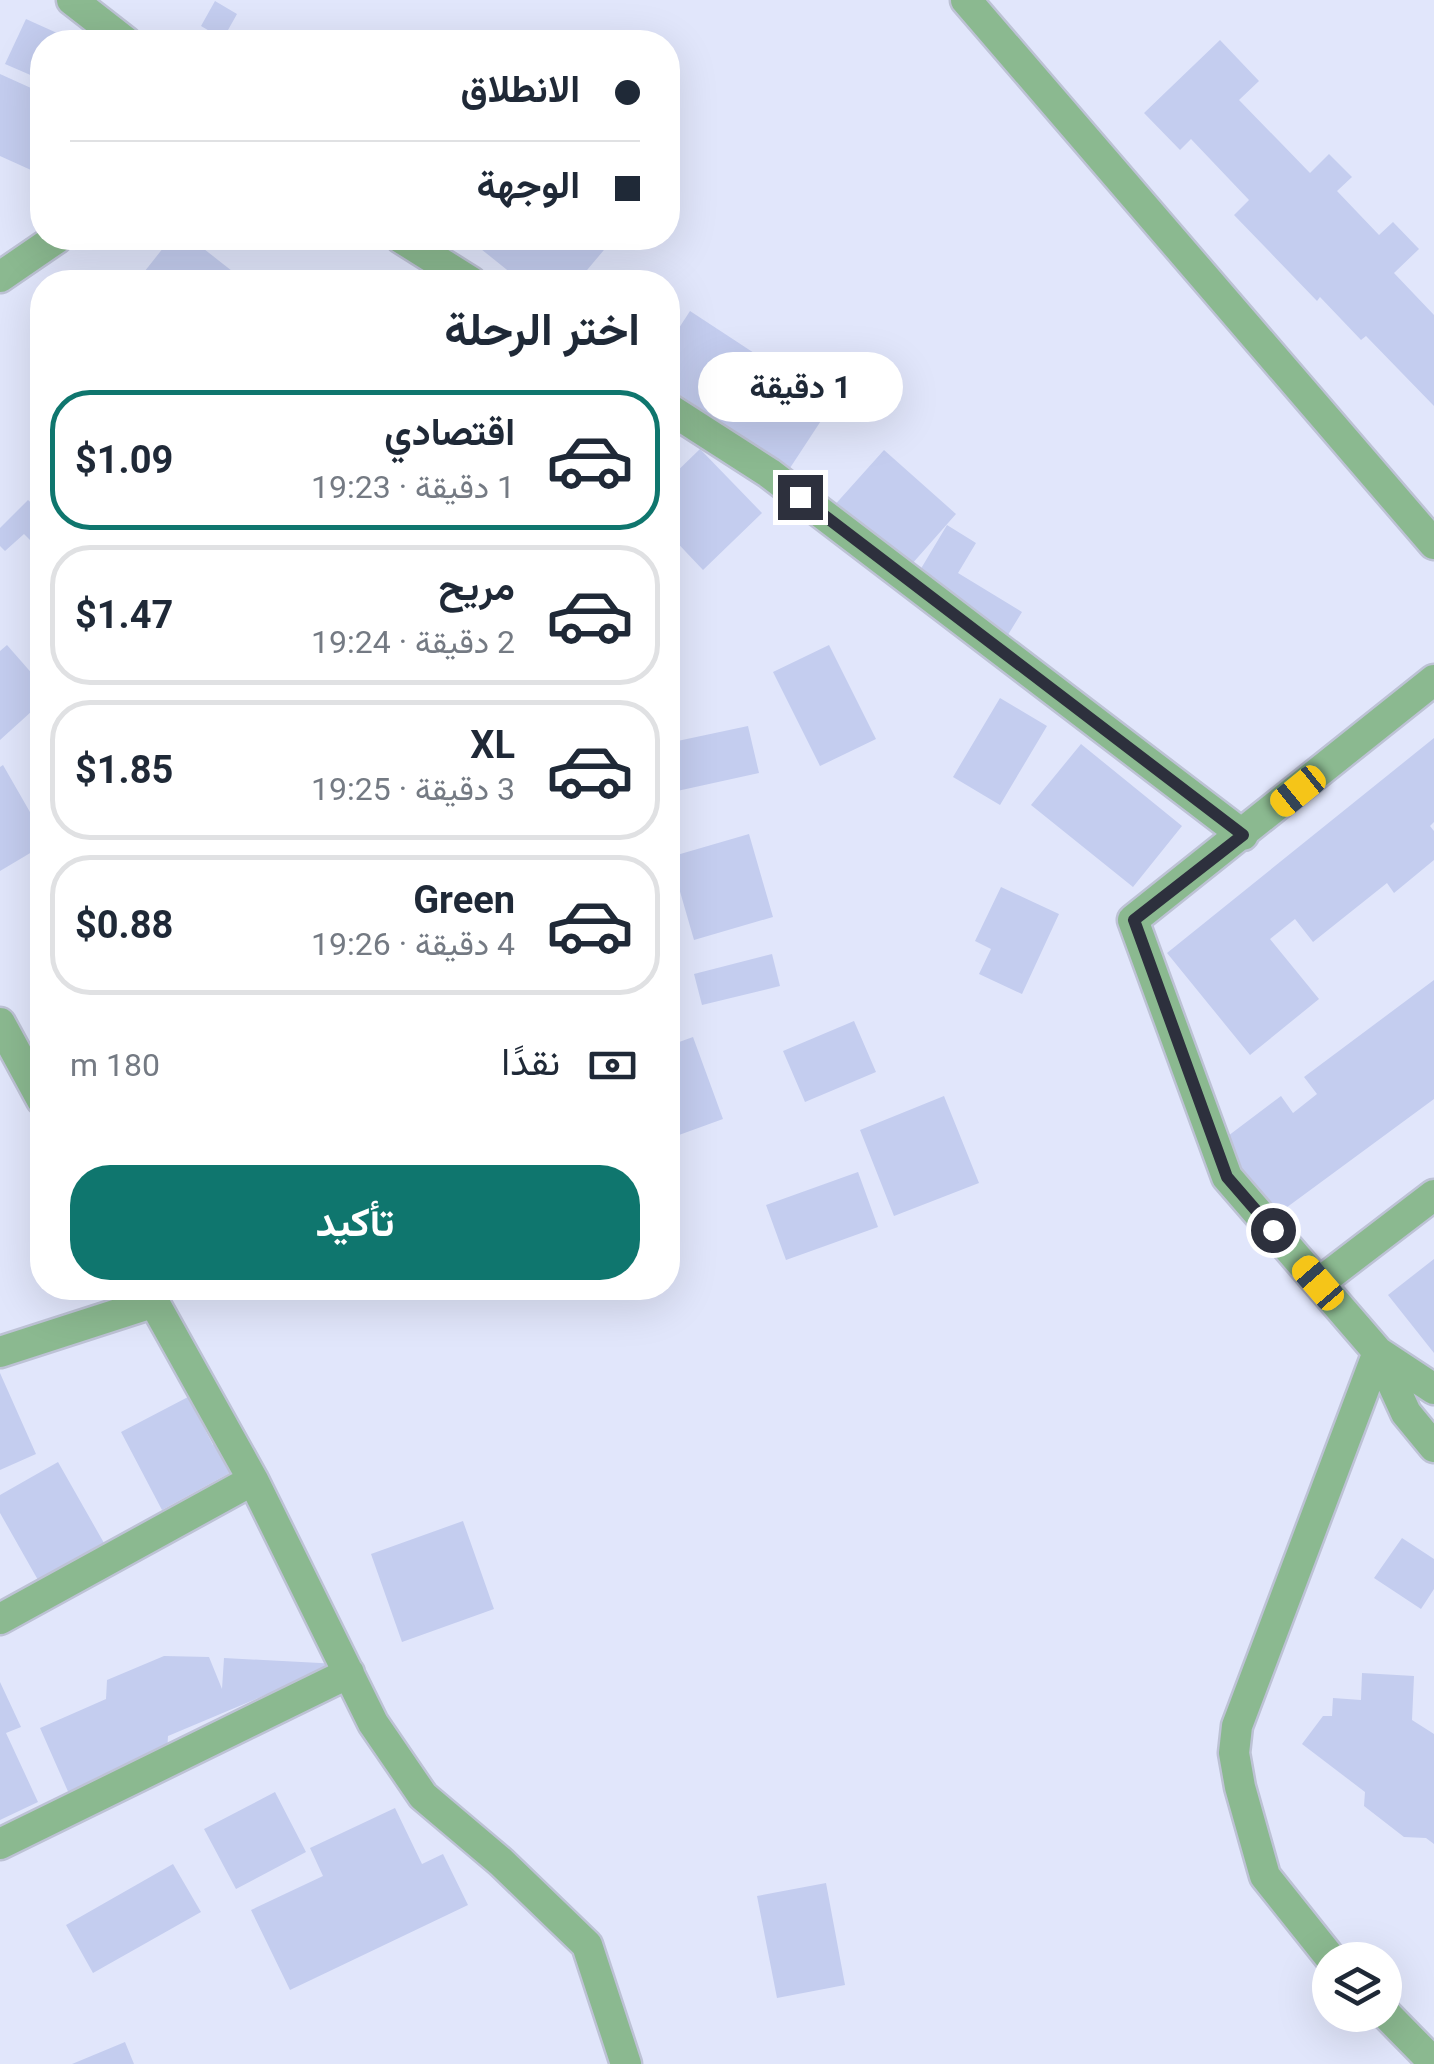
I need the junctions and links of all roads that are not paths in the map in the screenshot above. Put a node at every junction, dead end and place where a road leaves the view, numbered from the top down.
1 (72, 0) edge
2 (966, 0) edge
3 (111, 30) edge
4 (39, 250) edge
5 (419, 250) edge
6 (452, 270) edge
7 (0, 277) edge
8 (680, 416) edge
9 (1434, 544) edge
10 (1434, 680) edge
11 (1243, 835) junction
12 (0, 1023) edge
13 (30, 1078) edge
14 (1434, 1194) edge
15 (1318, 1283) junction
16 (137, 1300) edge
17 (153, 1300) edge
18 (0, 1352) edge
19 (1378, 1352) junction
20 (1434, 1389) edge
21 (1434, 1447) edge
22 (253, 1480) junction
23 (0, 1618) edge
24 (349, 1673) junction
25 (0, 1844) edge
26 (1318, 1942) edge
27 (1402, 2031) edge
28 (1434, 2063) edge
29 (626, 2064) edge

1 - 3 street
2 - 9 street
4 - 7 street
5 - 6 street
8 - 11 street
10 - 11 street
11 - 15 street
12 - 13 street
14 - 15 street
15 - 19 street
16 - 18 street
17 - 22 street
19 - 20 street
19 - 21 street
19 - 26 street
22 - 23 street
22 - 24 street
24 - 25 street
24 - 29 street
27 - 28 street

